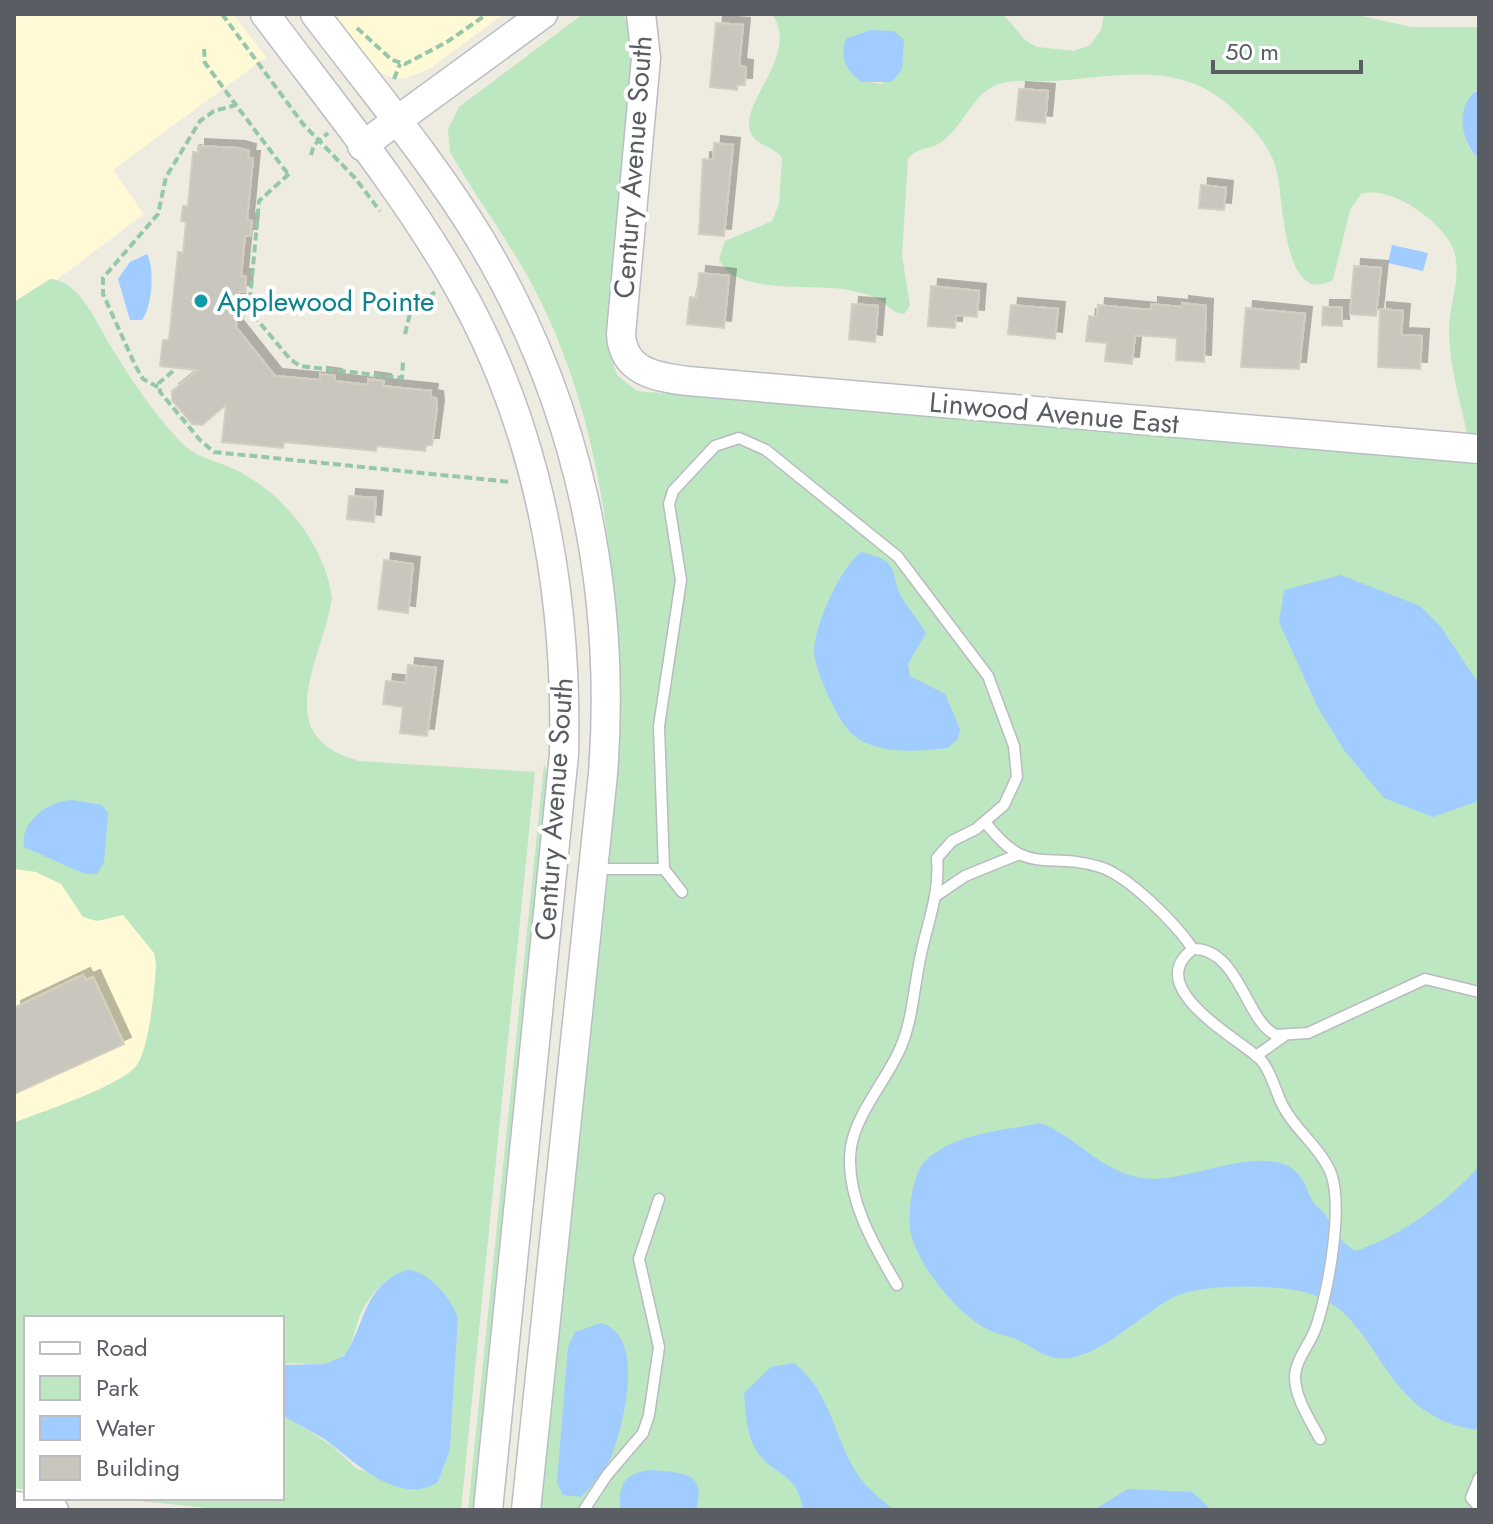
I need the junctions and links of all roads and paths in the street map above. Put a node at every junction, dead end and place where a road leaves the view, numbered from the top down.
1 (222, 14) edge
2 (265, 14) edge
3 (315, 14) edge
4 (487, 14) edge
5 (543, 14) edge
6 (641, 14) edge
7 (353, 23) dead end
8 (204, 49) dead end
9 (236, 105) junction
10 (397, 123) junction
11 (317, 141) junction
12 (362, 146) junction
13 (311, 155) dead end
14 (383, 215) dead end
15 (427, 279) dead end
16 (405, 334) dead end
17 (403, 361) dead end
18 (633, 364) joint
19 (173, 371) dead end
20 (158, 387) junction
21 (1479, 449) edge
22 (511, 472) dead end
23 (985, 822) junction
24 (1017, 855) junction
25 (593, 869) junction
26 (664, 869) junction
27 (682, 892) dead end
28 (937, 895) junction
29 (1193, 949) junction
30 (1479, 992) edge
31 (1284, 1036) junction
32 (1256, 1056) junction
33 (659, 1199) dead end
34 (897, 1285) dead end
35 (1320, 1439) dead end
36 (1479, 1478) edge
37 (14, 1506) edge
38 (1479, 1507) edge
39 (54, 1510) edge
40 (488, 1510) edge
41 (526, 1510) edge
42 (584, 1510) edge

1 - 11 path
2 - 12 main road, Century Avenue South
3 - 10 main road, Century Avenue South
4 - 7 path
5 - 10 main road
6 - 18 main road, Century Avenue South
8 - 9 path
9 - 17 path
9 - 20 path
10 - 12 main road
10 - 25 main road, Century Avenue South
11 - 13 path
11 - 14 path
12 - 40 main road, Century Avenue South
15 - 16 path
18 - 21 main road, Linwood Avenue East
19 - 20 path
20 - 22 path
23 - 24 lane
23 - 26 lane
23 - 28 lane
24 - 28 lane
24 - 29 lane
25 - 26 lane
25 - 41 main road, Century Avenue South
26 - 27 lane
28 - 34 lane
29 - 31 lane
29 - 32 lane
30 - 31 lane
31 - 32 lane
32 - 35 lane
33 - 42 lane
36 - 38 lane
37 - 39 main road

